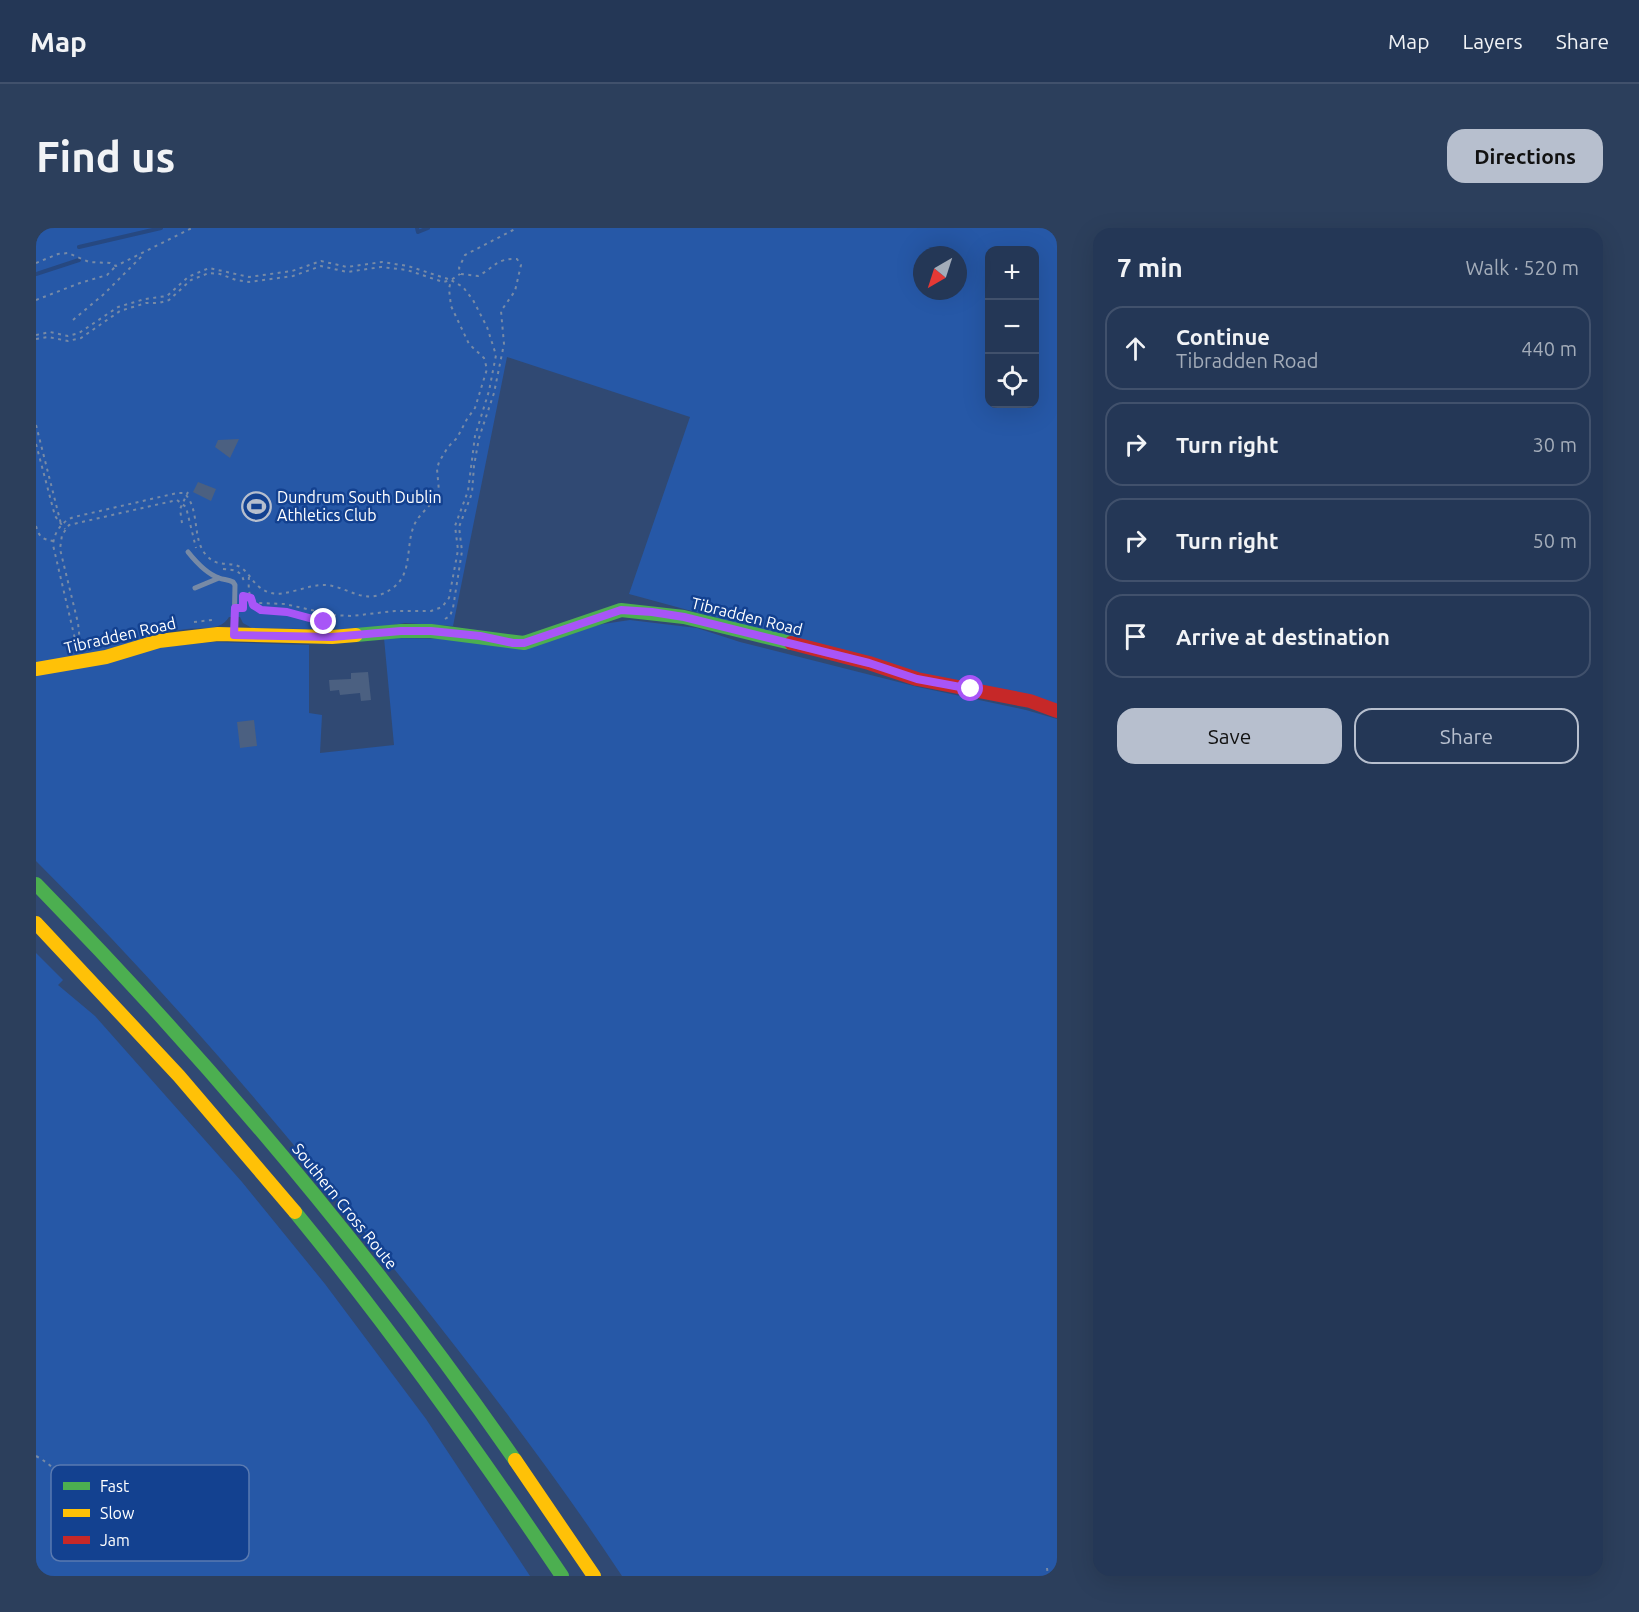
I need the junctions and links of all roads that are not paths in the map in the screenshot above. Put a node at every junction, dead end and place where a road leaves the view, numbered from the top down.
1 (188, 552) dead end
2 (219, 578) junction
3 (195, 588) dead end
4 (234, 635) junction
5 (36, 669) edge
6 (1057, 711) edge
7 (36, 884) edge
8 (36, 923) edge
9 (561, 1576) edge
10 (594, 1576) edge

1 - 2 lane
2 - 3 lane
2 - 4 lane
4 - 5 main road, Tibradden Road
4 - 6 main road, Tibradden Road
7 - 10 main road, Southern Cross Route
8 - 9 main road

